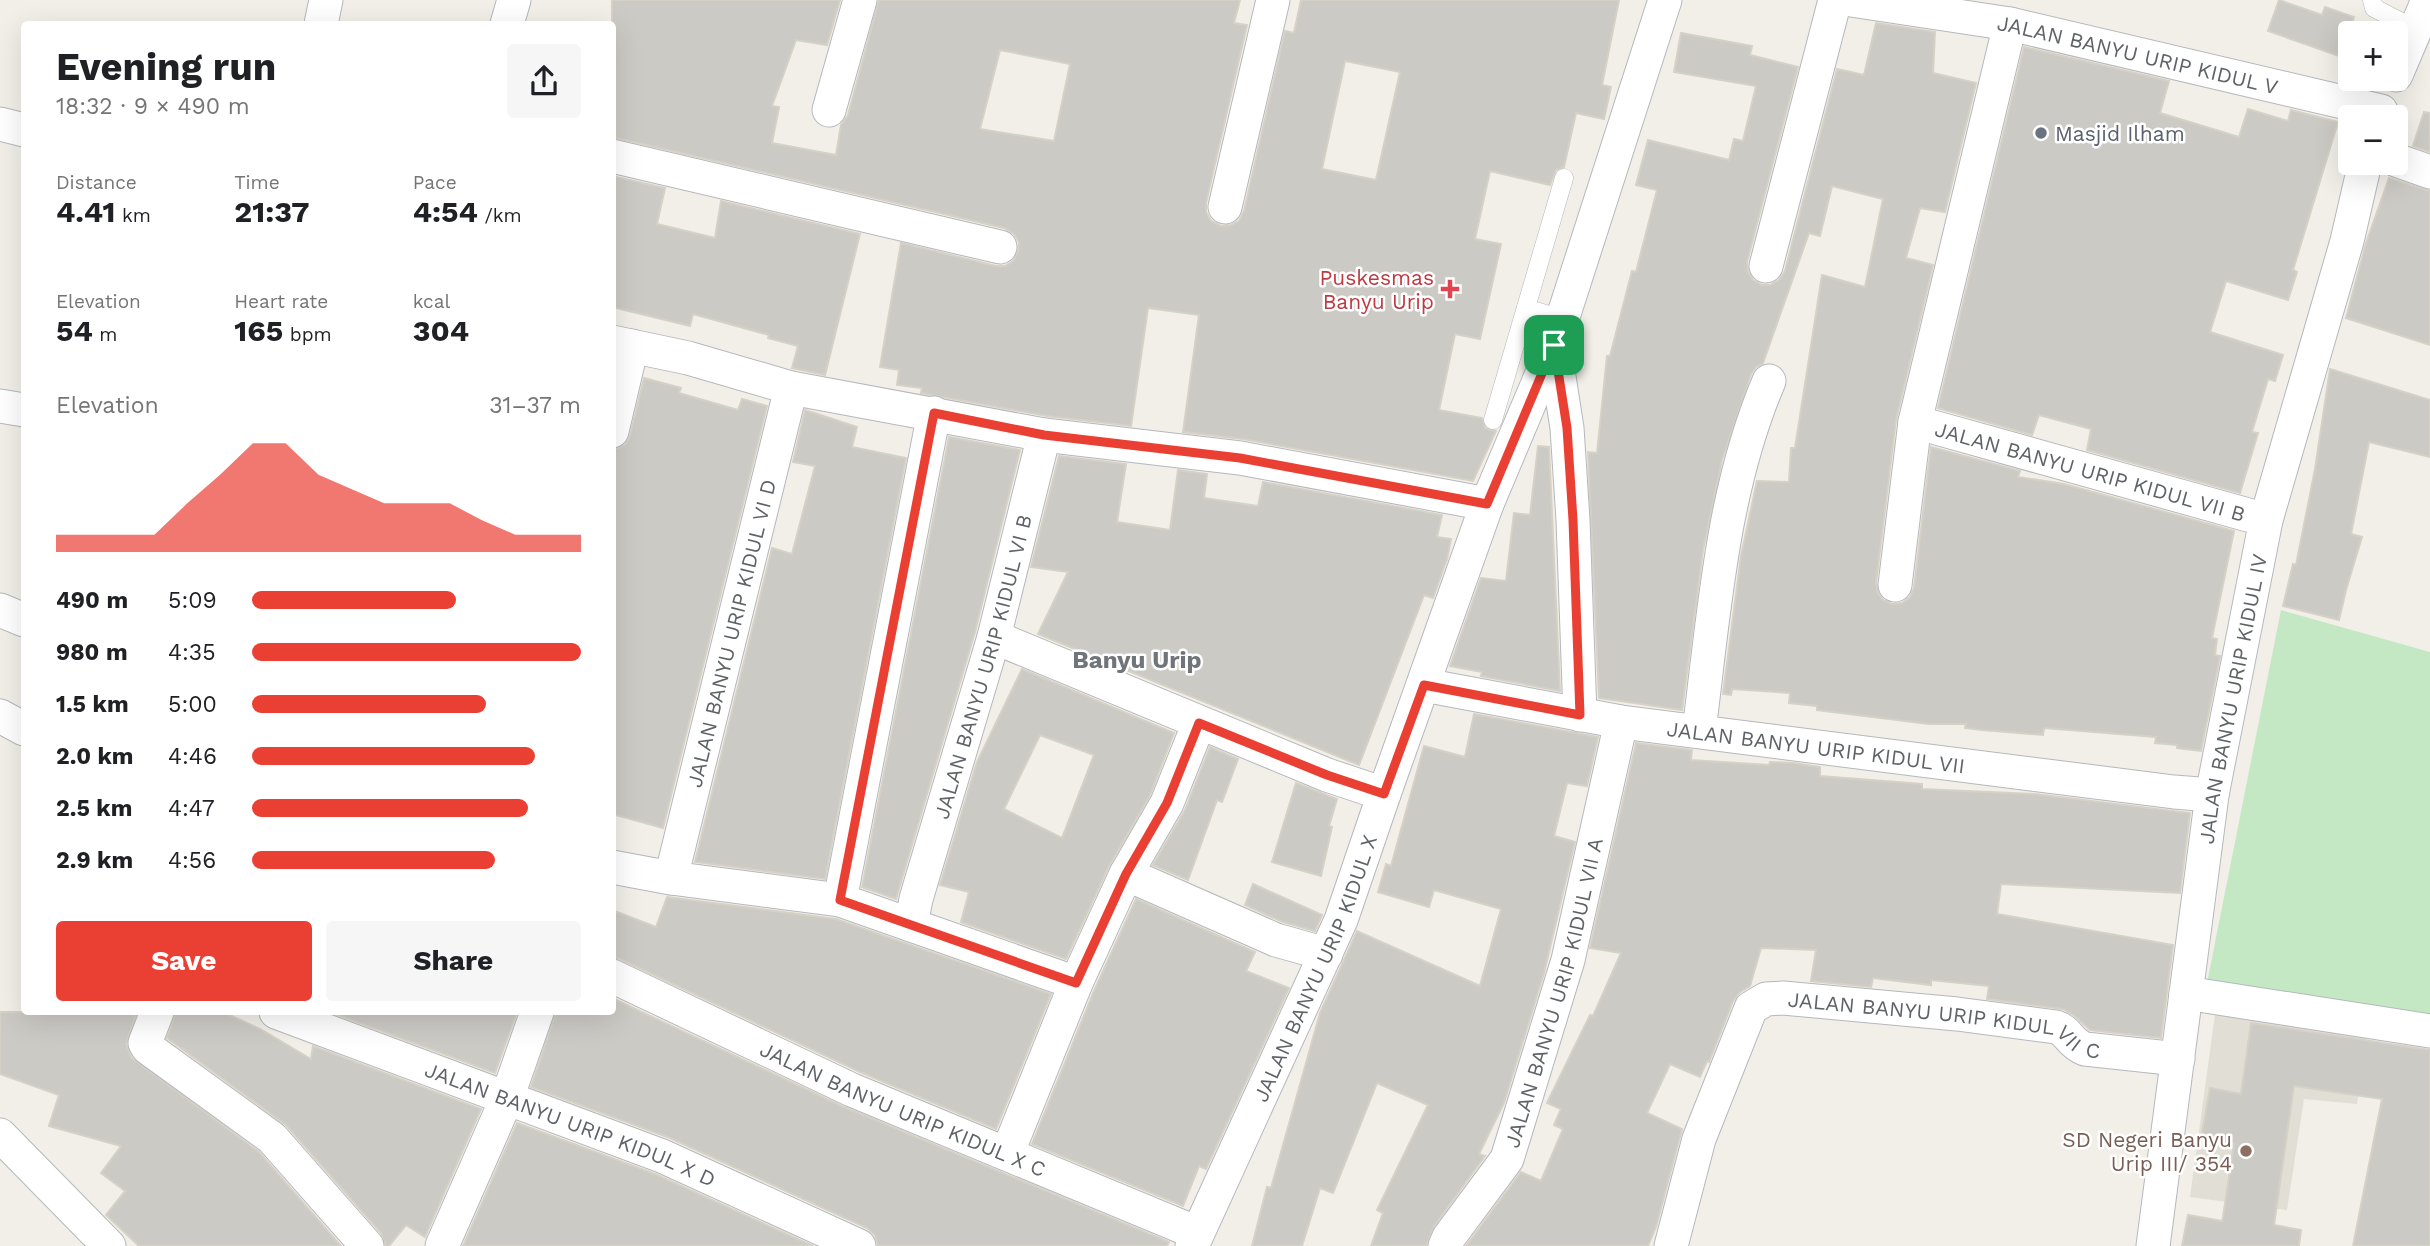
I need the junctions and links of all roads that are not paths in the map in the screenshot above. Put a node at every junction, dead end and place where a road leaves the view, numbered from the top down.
1 (326, 0) edge
2 (514, 0) edge
3 (860, 0) edge
4 (1273, 0) edge
5 (1665, 0) edge
6 (1835, 0) edge
7 (1851, 0) edge
8 (2372, 0) edge
9 (2421, 15) edge
10 (322, 21) edge
11 (508, 21) edge
12 (2010, 24) junction
13 (2408, 46) edge
14 (2343, 105) edge
15 (829, 110) dead end
16 (0, 124) edge
17 (21, 129) edge
18 (616, 157) edge
19 (2408, 164) edge
20 (2430, 172) edge
21 (2362, 175) edge
22 (1564, 178) dead end
23 (1225, 207) dead end
24 (1000, 247) dead end
25 (1766, 266) dead end
26 (1526, 308) junction
27 (1558, 332) junction
28 (622, 344) edge
29 (1769, 381) dead end
30 (791, 388) junction
31 (616, 396) edge
32 (0, 406) edge
33 (21, 410) edge
34 (934, 413) junction
35 (1493, 420) dead end
36 (1915, 422) junction
37 (1044, 435) junction
38 (1487, 504) junction
39 (2266, 520) junction
40 (1895, 585) dead end
41 (0, 610) edge
42 (21, 619) edge
43 (994, 637) junction
44 (1424, 685) junction
45 (1580, 715) junction
46 (1621, 722) junction
47 (1199, 723) junction
48 (1699, 731) junction
49 (1384, 794) junction
50 (2212, 795) junction
51 (616, 868) edge
52 (1126, 874) junction
53 (671, 878) junction
54 (840, 900) junction
55 (914, 912) junction
56 (1325, 954) junction
57 (616, 977) edge
58 (1076, 983) junction
59 (2186, 993) junction
60 (156, 1015) edge
61 (284, 1015) edge
62 (536, 1015) edge
63 (2430, 1031) edge
64 (2178, 1059) junction
65 (507, 1098) junction
66 (0, 1135) edge
67 (1007, 1154) junction
68 (1195, 1239) edge
69 (109, 1246) edge
70 (367, 1246) edge
71 (442, 1246) edge
72 (859, 1246) edge
73 (1445, 1246) edge
74 (1671, 1246) edge
75 (2153, 1246) edge

1 - 10 street
2 - 11 street
3 - 15 street
4 - 23 street
5 - 27 street, JALAN BANYU URIP KIDUL X
6 - 25 street
7 - 12 street, JALAN BANYU URIP KIDUL V
8 - 9 lane
9 - 13 street
12 - 14 street, JALAN BANYU URIP KIDUL V
12 - 36 street
16 - 17 street
18 - 24 street
19 - 20 street
21 - 39 street, JALAN BANYU URIP KIDUL IV
22 - 26 lane
26 - 27 lane
26 - 35 lane
27 - 38 street, JALAN BANYU URIP KIDUL X
27 - 45 street
28 - 30 street
28 - 31 street
29 - 48 street
30 - 34 street
30 - 53 street, JALAN BANYU URIP KIDUL VI D
32 - 33 street
34 - 37 street
34 - 54 street
36 - 39 street, JALAN BANYU URIP KIDUL VII B
36 - 40 street
37 - 38 street
37 - 43 street, JALAN BANYU URIP KIDUL VI B
38 - 44 street, JALAN BANYU URIP KIDUL X
39 - 50 street, JALAN BANYU URIP KIDUL IV
41 - 42 street
43 - 47 street
43 - 55 street, JALAN BANYU URIP KIDUL VI B
44 - 45 street, JALAN BANYU URIP KIDUL VII
44 - 49 street, JALAN BANYU URIP KIDUL X
45 - 46 street, JALAN BANYU URIP KIDUL VII
46 - 48 street, JALAN BANYU URIP KIDUL VII
46 - 73 street, JALAN BANYU URIP KIDUL VII A
47 - 49 street
47 - 52 street
48 - 50 street, JALAN BANYU URIP KIDUL VII
49 - 56 street, JALAN BANYU URIP KIDUL X
50 - 59 street, JALAN BANYU URIP KIDUL IV
51 - 53 street
52 - 56 street
52 - 58 street
53 - 54 street
54 - 55 street
55 - 58 street
56 - 68 street, JALAN BANYU URIP KIDUL X
57 - 67 street, JALAN BANYU URIP KIDUL X C
58 - 67 street
59 - 63 street
59 - 64 street, JALAN BANYU URIP KIDUL IV
60 - 70 street
61 - 65 street, JALAN BANYU URIP KIDUL X D
62 - 65 street
64 - 74 street, JALAN BANYU URIP KIDUL VII C
64 - 75 street, JALAN BANYU URIP KIDUL IV
65 - 71 street
65 - 72 street, JALAN BANYU URIP KIDUL X D
66 - 69 street
67 - 68 street, JALAN BANYU URIP KIDUL X C

